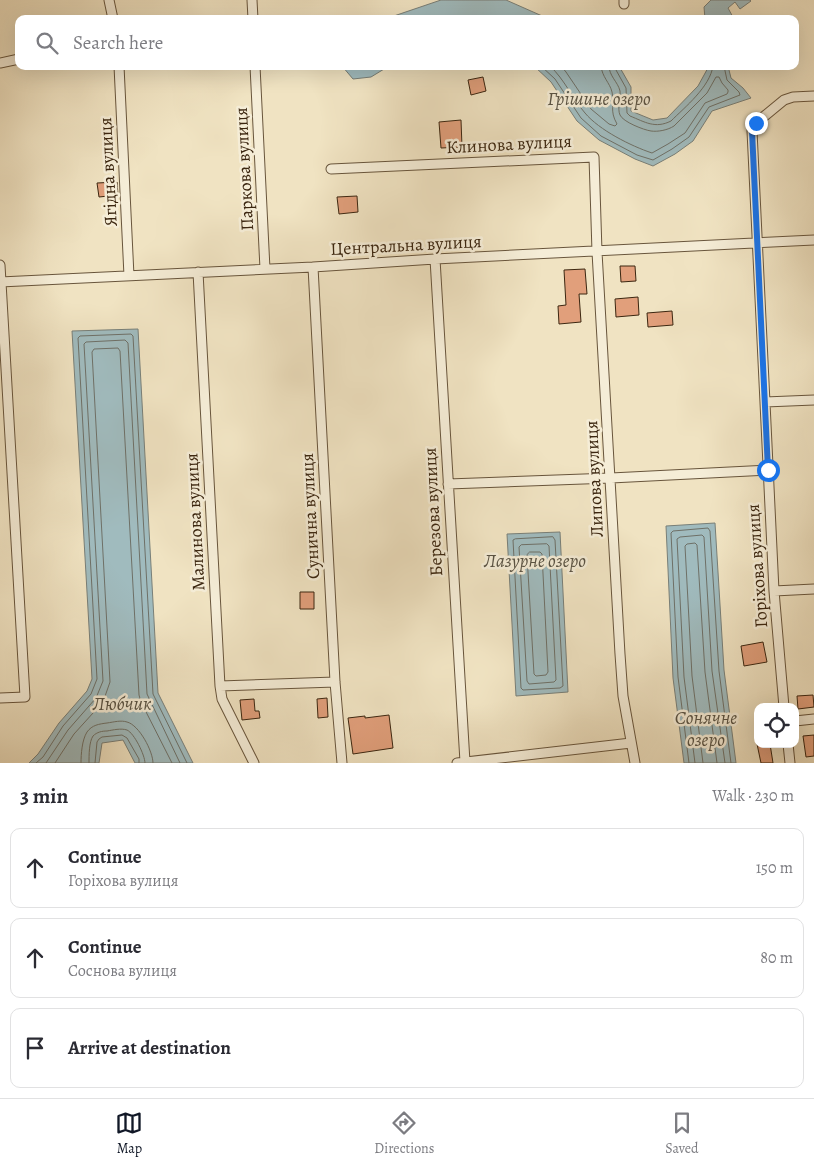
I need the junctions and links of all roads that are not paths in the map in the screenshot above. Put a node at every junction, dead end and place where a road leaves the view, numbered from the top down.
1 (109, 0) edge
2 (252, 0) edge
3 (113, 15) edge
4 (253, 15) edge
5 (15, 60) edge
6 (0, 64) edge
7 (119, 70) edge
8 (255, 70) edge
9 (814, 96) edge
10 (331, 169) dead end
11 (814, 240) edge
12 (757, 244) junction
13 (597, 252) junction
14 (435, 259) junction
15 (0, 265) edge
16 (313, 267) junction
17 (265, 270) junction
18 (198, 272) junction
19 (129, 276) junction
20 (0, 282) edge
21 (814, 400) edge
22 (764, 402) junction
23 (768, 470) junction
24 (611, 478) junction
25 (448, 484) junction
26 (814, 589) edge
27 (774, 591) junction
28 (335, 682) junction
29 (220, 686) junction
30 (0, 698) edge
31 (784, 703) edge
32 (814, 719) edge
33 (799, 721) edge
34 (631, 742) junction
35 (788, 748) edge
36 (254, 763) edge
37 (342, 763) edge
38 (461, 763) edge
39 (635, 763) edge
40 (790, 763) edge

1 - 3 street
2 - 4 street
5 - 6 street
7 - 19 street, Ягідна вулиця
8 - 17 street, Паркова вулиця
9 - 12 street, Горіхова вулиця
10 - 13 street, Клинова вулиця
11 - 12 street, Центральна вулиця
12 - 13 street, Центральна вулиця
12 - 22 street, Горіхова вулиця
13 - 14 street, Центральна вулиця
13 - 24 street, Липова вулиця
14 - 16 street, Центральна вулиця
14 - 25 street, Березова вулиця
15 - 20 street
16 - 17 street, Центральна вулиця
16 - 28 street, Сунична вулиця
17 - 18 street, Центральна вулиця
18 - 19 street, Центральна вулиця
18 - 29 street, Малинова вулиця
19 - 20 street, Центральна вулиця
20 - 30 street
21 - 22 street
22 - 23 street, Горіхова вулиця
23 - 24 street
23 - 27 street, Горіхова вулиця
24 - 25 street
24 - 34 street, Липова вулиця
25 - 38 street, Березова вулиця
26 - 27 street
27 - 31 street, Горіхова вулиця
28 - 29 street
28 - 37 street, Сунична вулиця
29 - 36 street, Малинова вулиця
32 - 33 street
34 - 38 street
34 - 39 street, Липова вулиця
35 - 40 street

